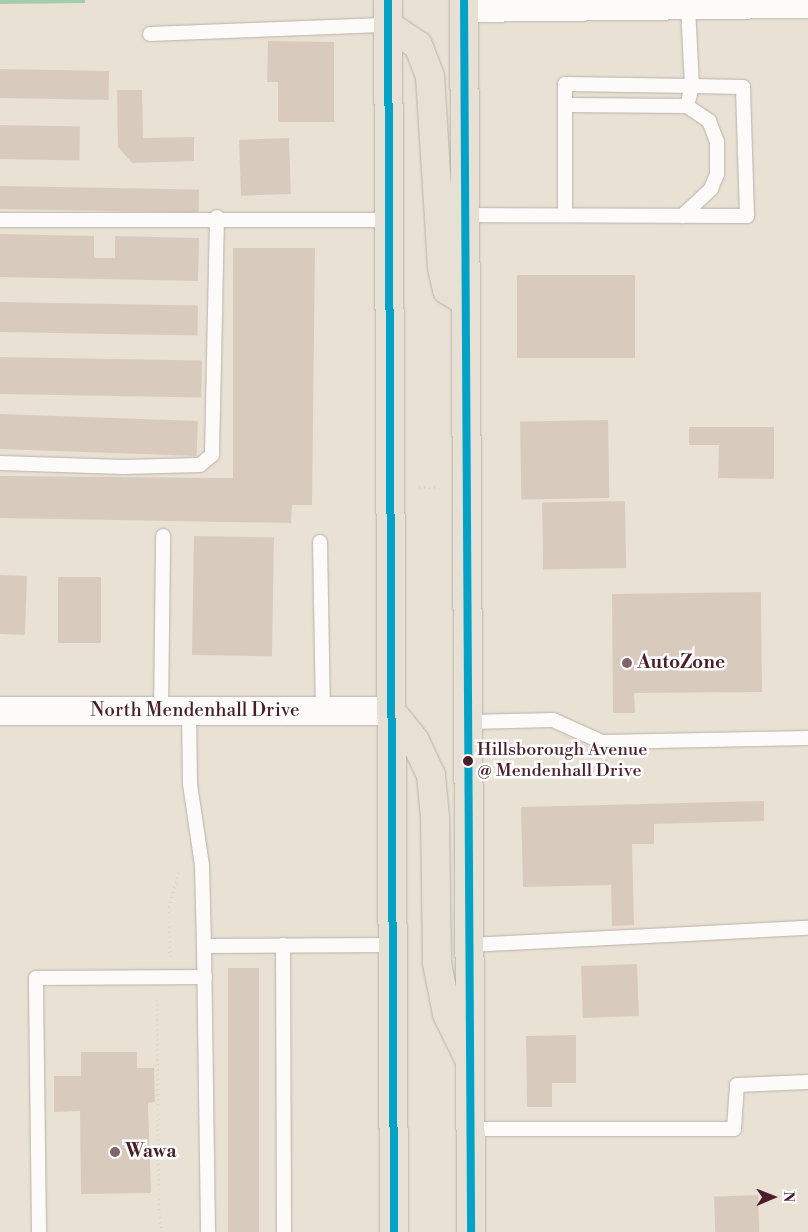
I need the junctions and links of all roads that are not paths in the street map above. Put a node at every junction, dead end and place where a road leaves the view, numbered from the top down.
1 (462, 3) edge
2 (703, 4) edge
3 (808, 4) edge
4 (388, 12) edge
5 (150, 34) dead end
6 (692, 86) junction
7 (565, 105) junction
8 (687, 106) junction
9 (465, 215) junction
10 (564, 215) junction
11 (682, 216) junction
12 (217, 218) junction
13 (0, 220) edge
14 (390, 220) junction
15 (466, 302) junction
16 (0, 463) edge
17 (163, 536) dead end
18 (320, 542) dead end
19 (0, 711) edge
20 (161, 711) junction
21 (189, 711) junction
22 (323, 711) junction
23 (390, 711) junction
24 (468, 722) junction
25 (808, 738) edge
26 (808, 928) edge
27 (283, 945) junction
28 (392, 945) junction
29 (470, 945) junction
30 (204, 946) junction
31 (205, 977) junction
32 (470, 1060) junction
33 (808, 1082) edge
34 (470, 1129) junction
35 (39, 1232) edge
36 (208, 1232) edge
37 (284, 1232) edge
38 (394, 1232) edge
39 (471, 1232) edge

1 - 2 street
1 - 9 main road
2 - 3 street
2 - 6 lane
4 - 5 lane
4 - 14 main road
4 - 15 main road
6 - 7 lane
6 - 8 lane
6 - 11 lane
7 - 8 lane
7 - 10 lane
8 - 11 lane
9 - 10 lane
9 - 15 main road
10 - 11 lane
12 - 13 lane
12 - 14 lane
12 - 16 lane
14 - 23 main road
15 - 24 main road
17 - 20 lane
18 - 22 lane
19 - 20 street, North Mendenhall Drive
20 - 21 street, North Mendenhall Drive
21 - 22 street, North Mendenhall Drive
21 - 30 lane
22 - 23 street, North Mendenhall Drive
23 - 28 main road
23 - 32 main road
24 - 25 lane
24 - 29 main road
26 - 29 lane
27 - 28 lane
27 - 30 lane
27 - 37 lane
28 - 38 main road
29 - 32 main road
30 - 31 lane
31 - 35 lane
31 - 36 lane
32 - 34 main road
33 - 34 lane
34 - 39 main road

